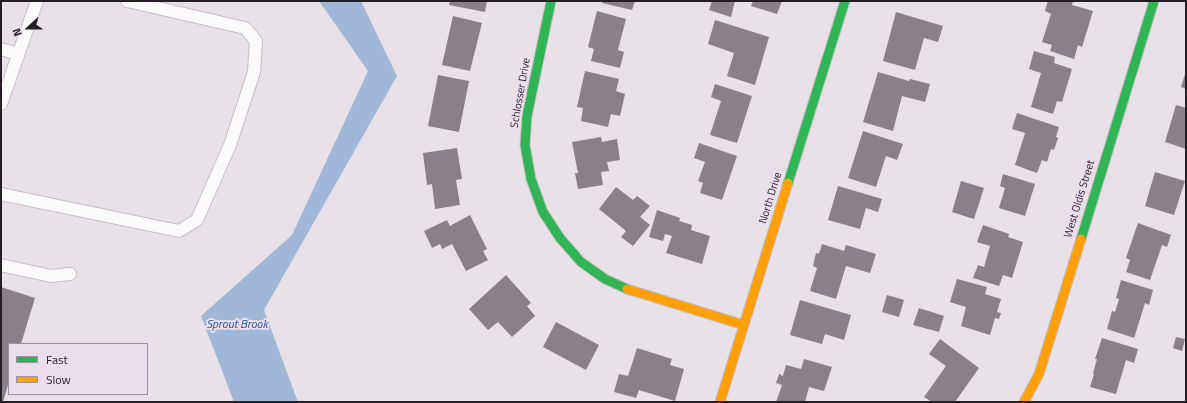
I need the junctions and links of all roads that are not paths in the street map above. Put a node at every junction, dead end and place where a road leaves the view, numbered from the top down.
1 (37, 1) edge
2 (127, 1) edge
3 (551, 1) edge
4 (845, 1) edge
5 (1154, 1) edge
6 (1, 49) edge
7 (18, 54) junction
8 (1, 104) edge
9 (1, 194) edge
10 (1, 264) edge
11 (70, 274) dead end
12 (744, 325) junction
13 (720, 402) edge
14 (1024, 402) edge

1 - 7 lane
2 - 9 lane
3 - 12 street, Schlosser Drive
4 - 12 street, North Drive
5 - 14 street, West Oldis Street
6 - 7 lane
7 - 8 lane
10 - 11 lane
12 - 13 street, North Drive

